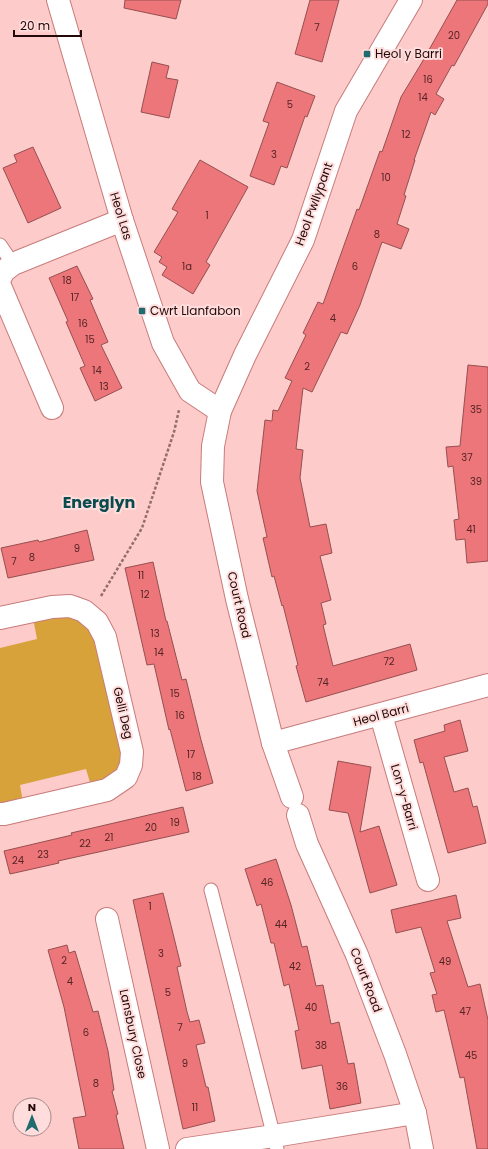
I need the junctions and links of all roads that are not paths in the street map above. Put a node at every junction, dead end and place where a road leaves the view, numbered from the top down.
1 (58, 0) edge
2 (411, 0) edge
3 (122, 220) junction
4 (0, 245) edge
5 (6, 271) edge
6 (0, 286) edge
7 (52, 408) dead end
8 (220, 411) junction
9 (0, 618) edge
10 (488, 685) edge
11 (381, 715) junction
12 (274, 743) junction
13 (0, 814) edge
14 (428, 880) dead end
15 (211, 890) dead end
16 (107, 918) dead end
17 (415, 1113) junction
18 (276, 1143) edge
19 (158, 1149) edge
20 (187, 1149) edge
21 (422, 1149) edge

1 - 3 street, Heol Las
2 - 8 street, Heol Pwllypant
3 - 5 street
3 - 8 street, Heol Las
4 - 5 lane
6 - 7 street
8 - 12 street, Court Road
9 - 13 street, Gelli Deg
10 - 11 street, Heol Barri
11 - 12 street, Heol Barri
11 - 14 street, Lon-y-Barri
12 - 17 street, Court Road
15 - 18 lane
16 - 19 street, Lansbury Close
17 - 18 street
17 - 21 street, Court Road
18 - 20 street

